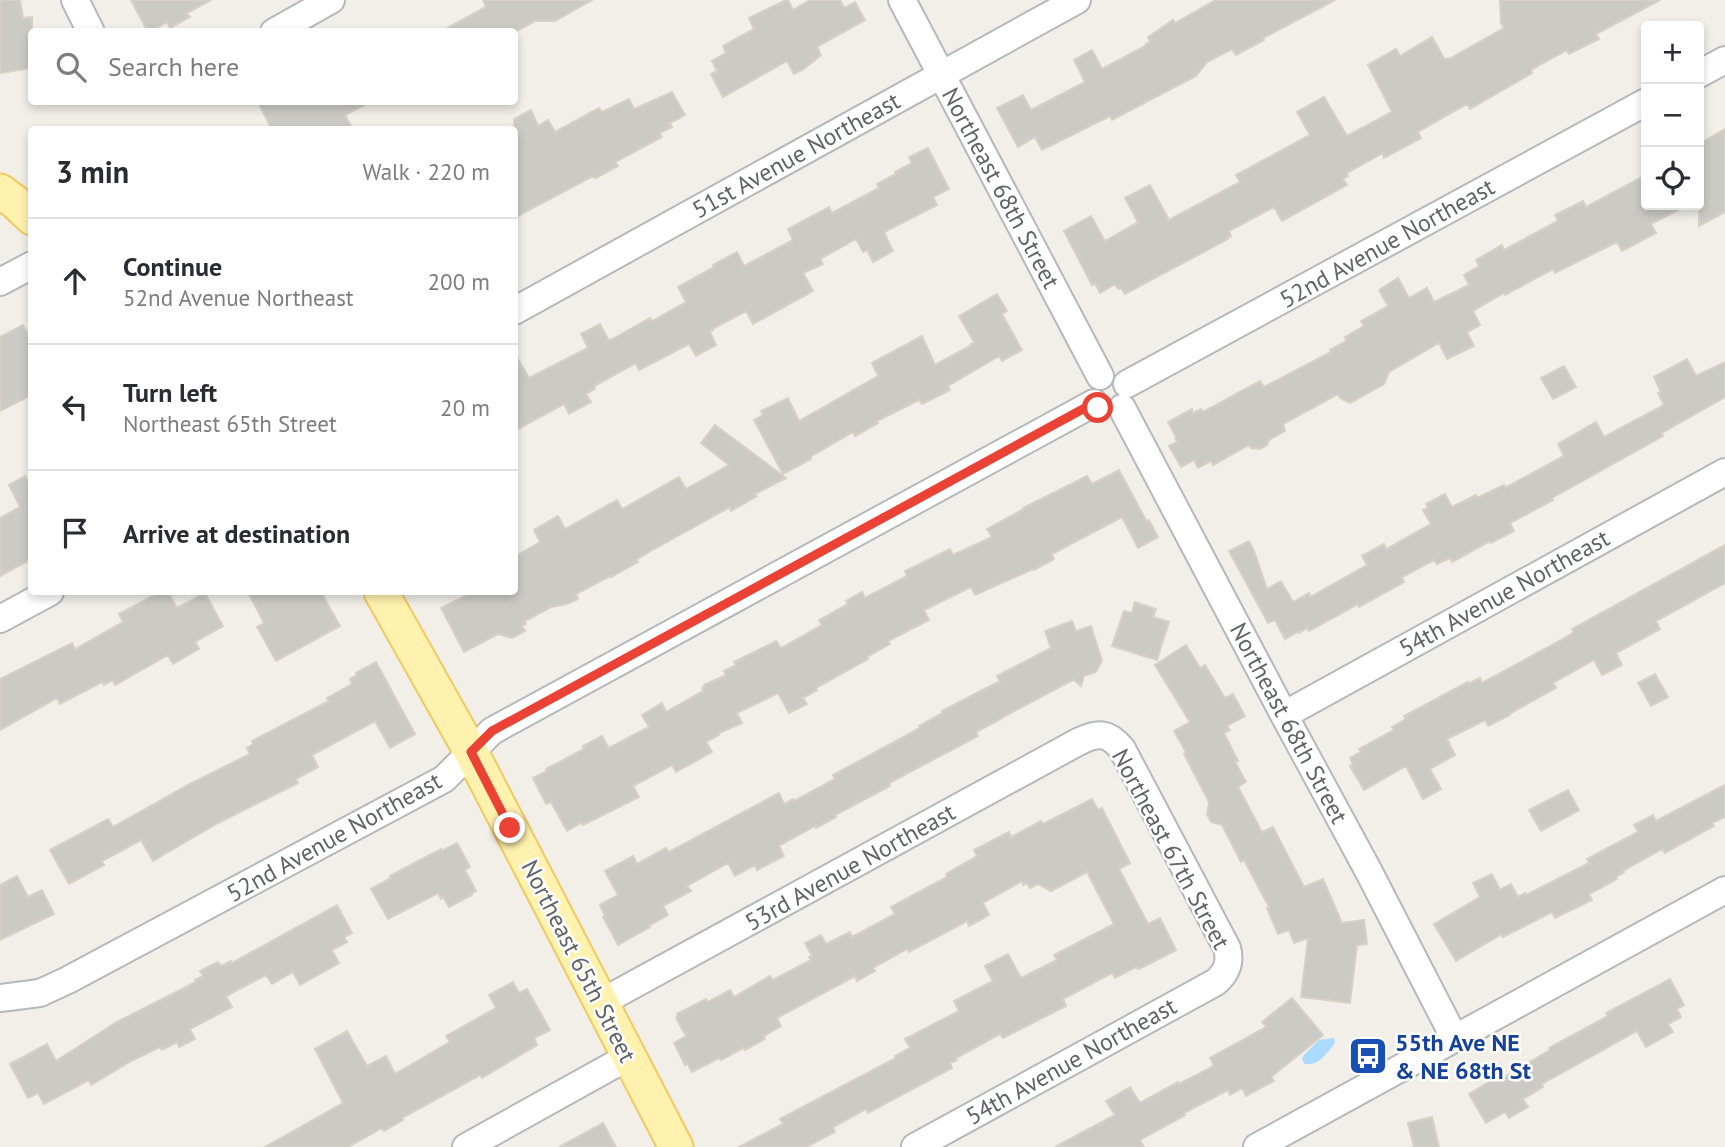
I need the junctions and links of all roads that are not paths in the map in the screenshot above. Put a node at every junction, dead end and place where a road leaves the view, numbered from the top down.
1 (75, 0) edge
2 (331, 0) edge
3 (902, 0) edge
4 (1077, 0) edge
5 (90, 28) edge
6 (281, 28) edge
7 (1725, 60) edge
8 (1704, 71) edge
9 (941, 75) junction
10 (1641, 105) edge
11 (0, 191) edge
12 (28, 214) edge
13 (28, 267) edge
14 (0, 282) edge
15 (518, 309) edge
16 (1100, 376) junction
17 (1125, 396) junction
18 (1094, 403) junction
19 (1725, 472) edge
20 (44, 595) edge
21 (383, 595) edge
22 (0, 619) edge
23 (1284, 715) junction
24 (1100, 735) joint
25 (471, 752) junction
26 (1725, 890) edge
27 (1225, 972) joint
28 (0, 998) edge
29 (600, 1003) junction
30 (1455, 1039) junction
31 (628, 1057) junction
32 (466, 1147) edge
33 (676, 1147) edge
34 (915, 1147) edge
35 (1256, 1147) edge

1 - 5 street
2 - 6 street
3 - 9 street, Northeast 68th Street
4 - 9 street, 51st Avenue Northeast
7 - 8 street
9 - 15 street, 51st Avenue Northeast
9 - 16 street, Northeast 68th Street
10 - 17 street, 52nd Avenue Northeast
11 - 12 main road
13 - 14 street
16 - 17 street
16 - 18 street
17 - 18 street
17 - 23 street, Northeast 68th Street
18 - 25 street, 52nd Avenue Northeast
19 - 23 street, 54th Avenue Northeast
20 - 22 street
21 - 25 main road, Northeast 65th Street
23 - 30 street, Northeast 68th Street
24 - 27 street, Northeast 67th Street
24 - 29 street, 53rd Avenue Northeast
25 - 28 street, 52nd Avenue Northeast
25 - 29 main road, Northeast 65th Street
26 - 30 street
27 - 34 street, 54th Avenue Northeast
29 - 31 main road, Northeast 65th Street
30 - 35 street
31 - 32 street
31 - 33 main road, Northeast 65th Street

